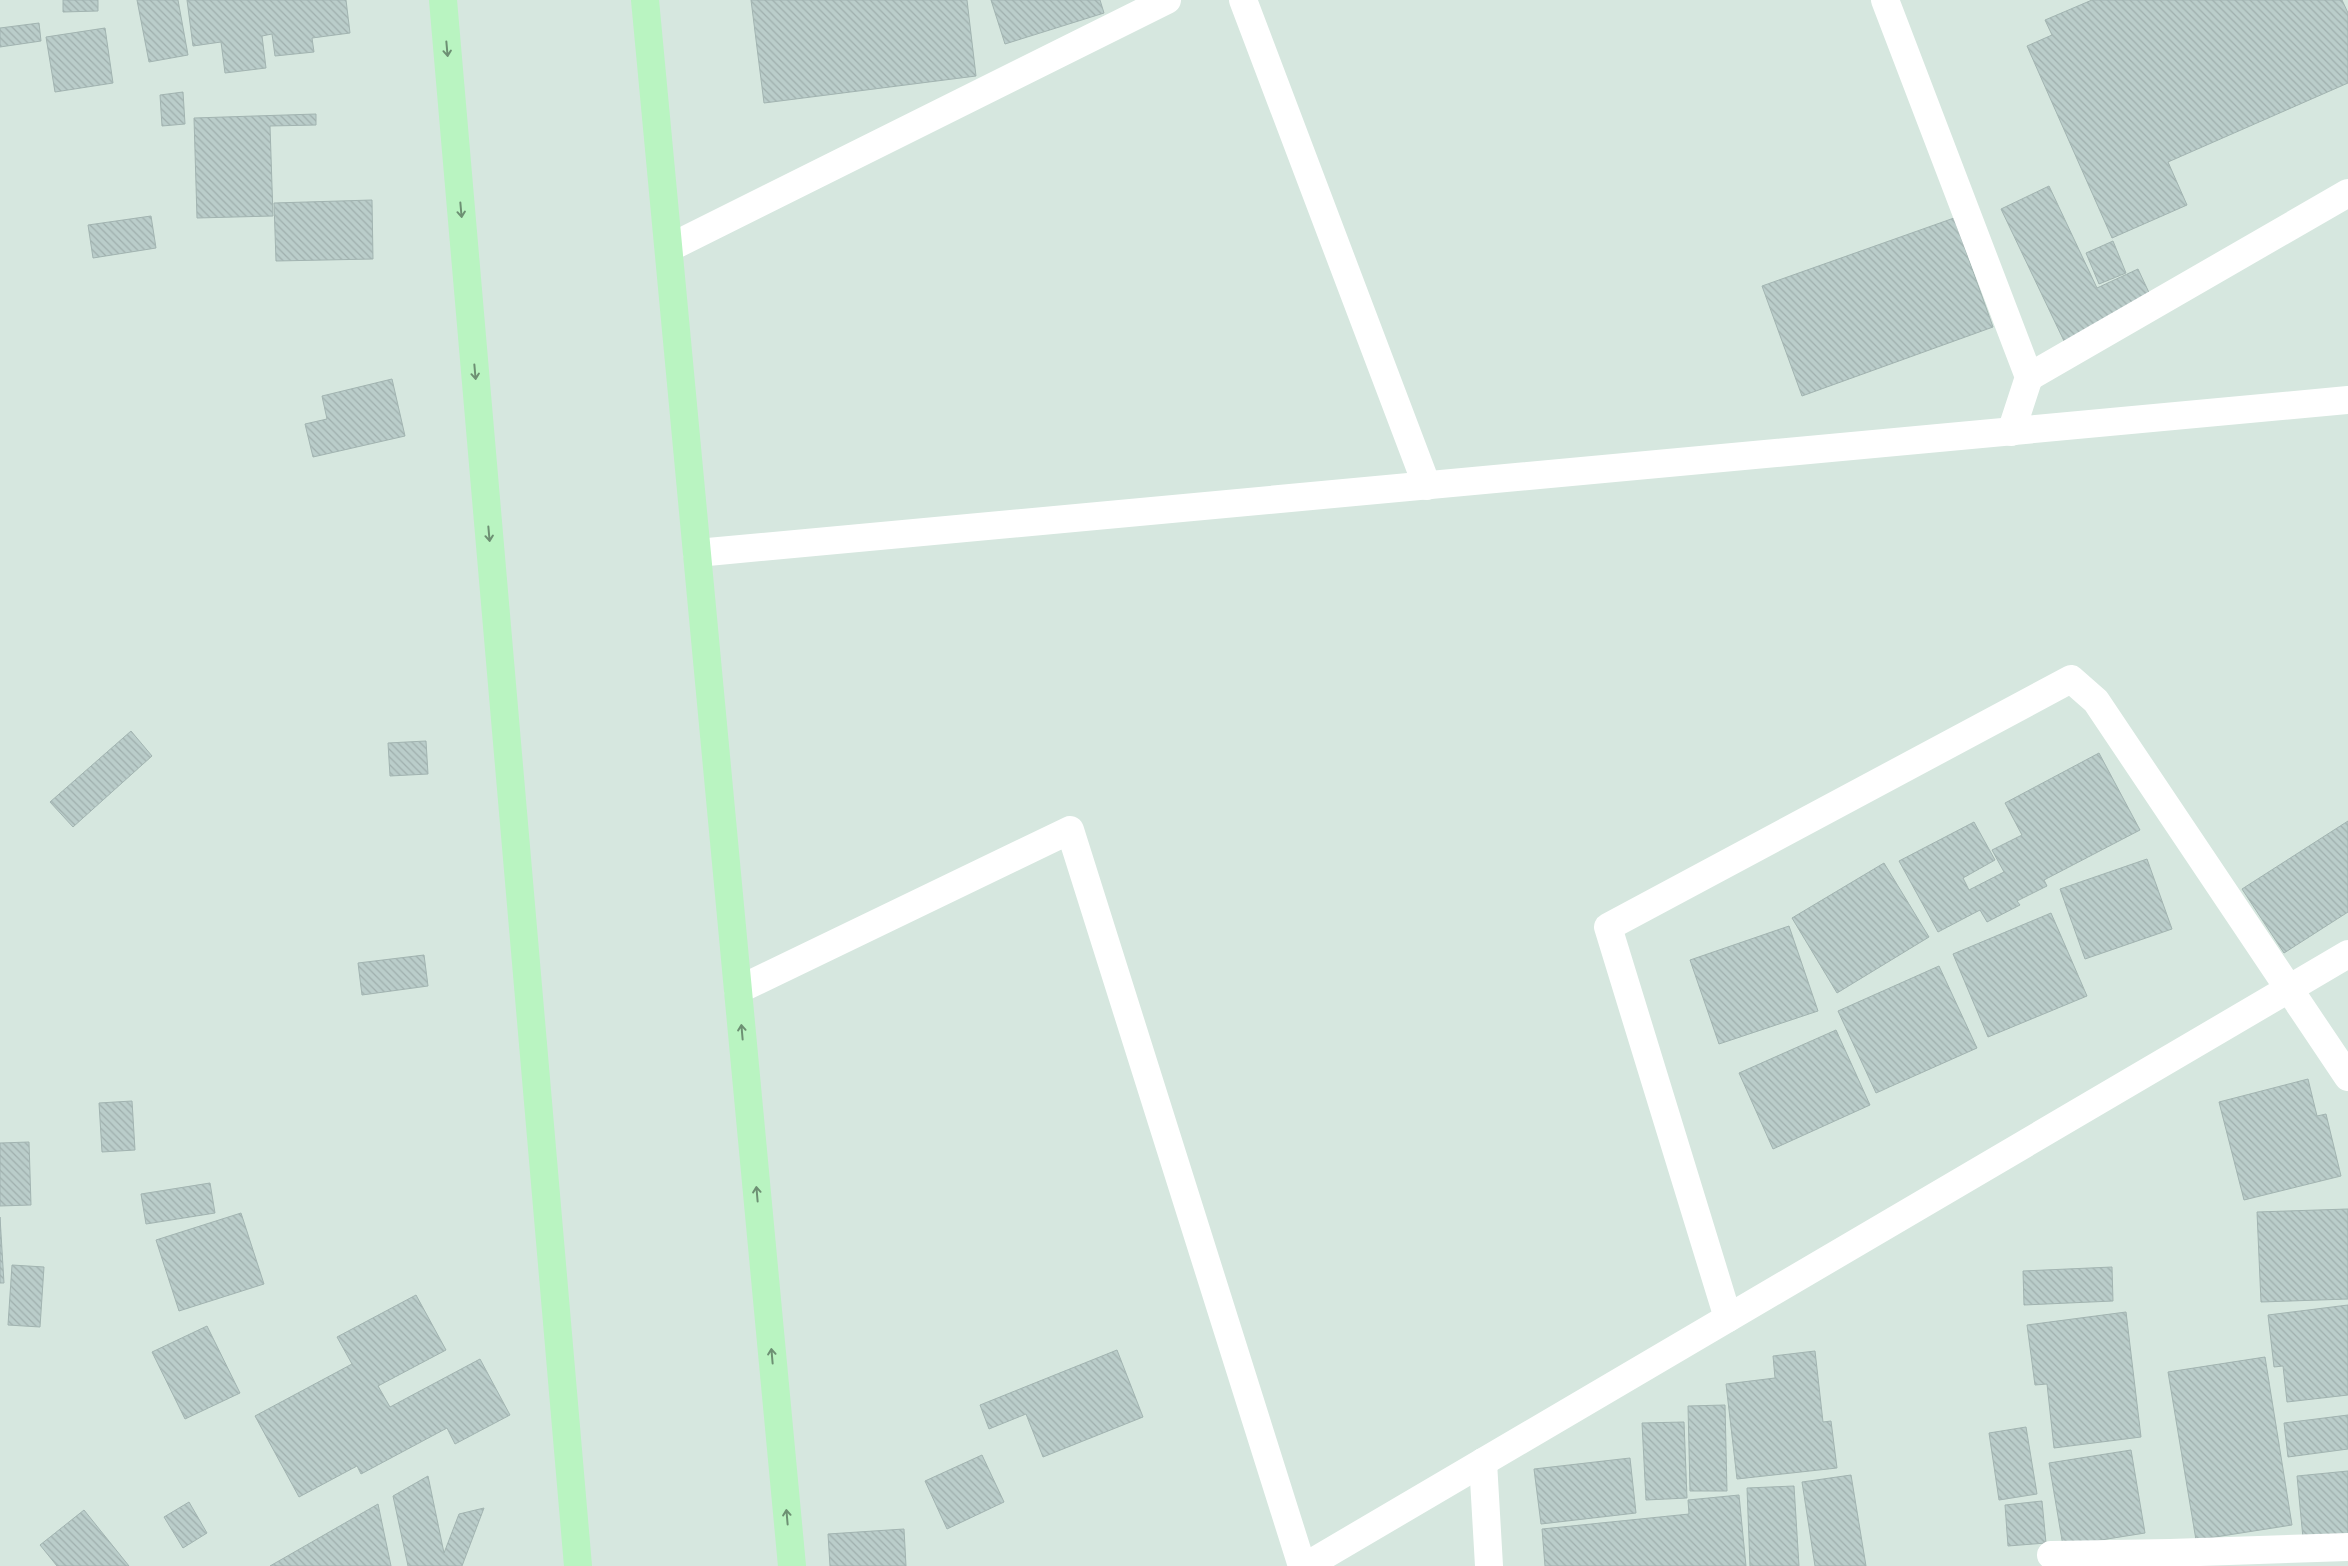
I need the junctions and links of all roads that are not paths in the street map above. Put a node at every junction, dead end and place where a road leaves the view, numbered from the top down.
1 (443, 0) edge
2 (645, 0) edge
3 (1167, 0) edge
4 (1243, 0) edge
5 (1885, 0) edge
6 (2348, 192) edge
7 (669, 248) junction
8 (2029, 376) junction
9 (2348, 400) edge
10 (2011, 432) junction
11 (1427, 486) junction
12 (697, 554) junction
13 (2348, 954) edge
14 (2290, 988) junction
15 (738, 990) junction
16 (2348, 1077) edge
17 (1728, 1318) junction
18 (1483, 1462) junction
19 (2348, 1547) edge
20 (2050, 1555) dead end
21 (578, 1566) edge
22 (792, 1566) edge
23 (1302, 1566) edge
24 (1306, 1566) edge
25 (1489, 1566) edge

1 -> 21 main road
2 - 7 main road
3 - 7 street
4 - 11 street
5 - 8 street
6 - 8 street
7 - 12 main road
8 - 10 street
9 - 10 street
10 - 11 street
11 - 12 street
12 - 15 main road
13 - 14 street
14 - 16 street
14 - 17 street
14 - 17 street
22 -> 15 main road
15 - 23 street
17 - 18 street
18 - 24 street
18 - 25 street
19 - 20 street

